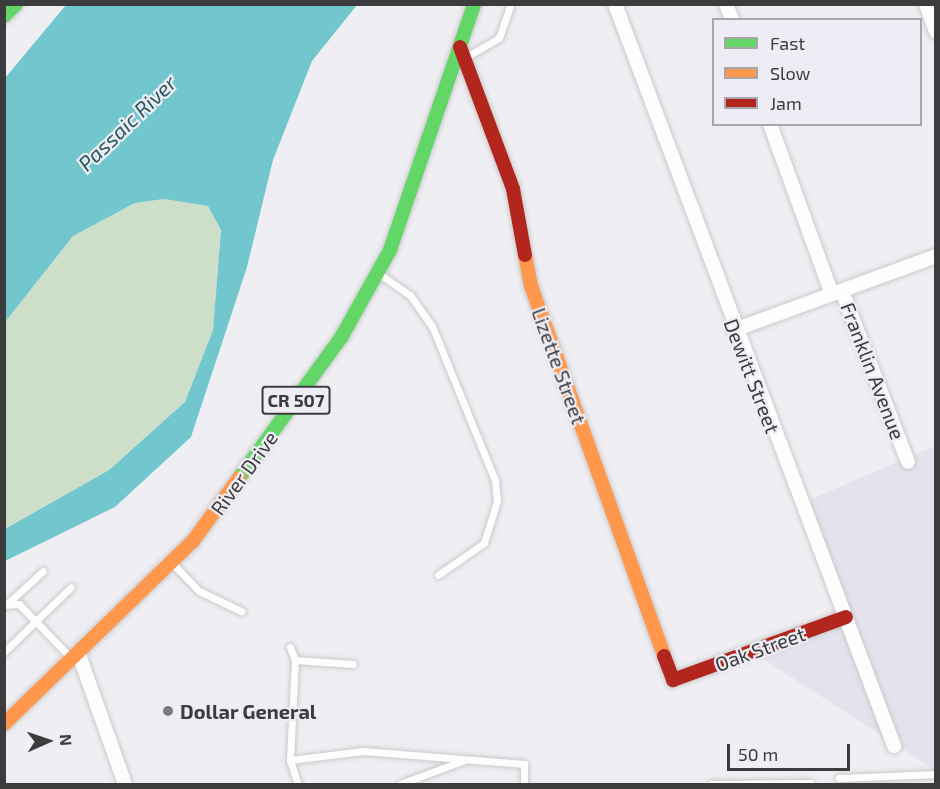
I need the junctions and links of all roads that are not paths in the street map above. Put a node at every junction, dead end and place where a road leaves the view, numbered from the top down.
1 (10, 4) edge
2 (16, 4) edge
3 (474, 4) edge
4 (511, 4) edge
5 (615, 4) edge
6 (926, 4) edge
7 (4, 11) edge
8 (4, 16) edge
9 (936, 31) edge
10 (462, 53) junction
11 (771, 126) edge
12 (936, 256) edge
13 (379, 273) junction
14 (837, 292) junction
15 (734, 330) junction
16 (908, 462) dead end
17 (172, 563) junction
18 (43, 572) dead end
19 (438, 575) dead end
20 (71, 587) dead end
21 (6, 604) edge
22 (241, 611) dead end
23 (846, 617) junction
24 (37, 622) junction
25 (290, 647) dead end
26 (4, 652) edge
27 (74, 655) junction
28 (295, 660) junction
29 (353, 664) dead end
30 (673, 680) joint
31 (4, 724) edge
32 (894, 746) dead end
33 (467, 759) junction
34 (290, 760) junction
35 (936, 774) edge
36 (839, 778) dead end
37 (810, 783) dead end
38 (125, 784) edge
39 (298, 784) edge
40 (400, 784) edge
41 (526, 784) edge
42 (711, 784) edge

1 - 7 main road
2 - 8 main road
3 - 10 main road, River Drive / CR 507
4 - 10 lane
5 - 15 street, Dewitt Street
6 - 9 street
10 - 13 main road, River Drive / CR 507
10 - 30 main road, Lizette Street
11 - 14 street, Franklin Avenue
12 - 14 street
13 - 17 main road, River Drive / CR 507
13 - 19 lane
14 - 15 street
14 - 16 street, Franklin Avenue
15 - 23 street, Dewitt Street
17 - 22 lane
17 - 27 main road, River Drive / CR 507
18 - 21 lane
20 - 24 lane
21 - 24 lane
23 - 30 main road, Oak Street
23 - 32 street, Dewitt Street
24 - 26 lane
24 - 27 lane
25 - 28 lane
27 - 31 main road, River Drive / CR 507
27 - 38 street
28 - 29 lane
28 - 34 lane
33 - 34 lane
33 - 40 lane
33 - 41 lane
34 - 39 lane
35 - 36 lane
37 - 42 lane

